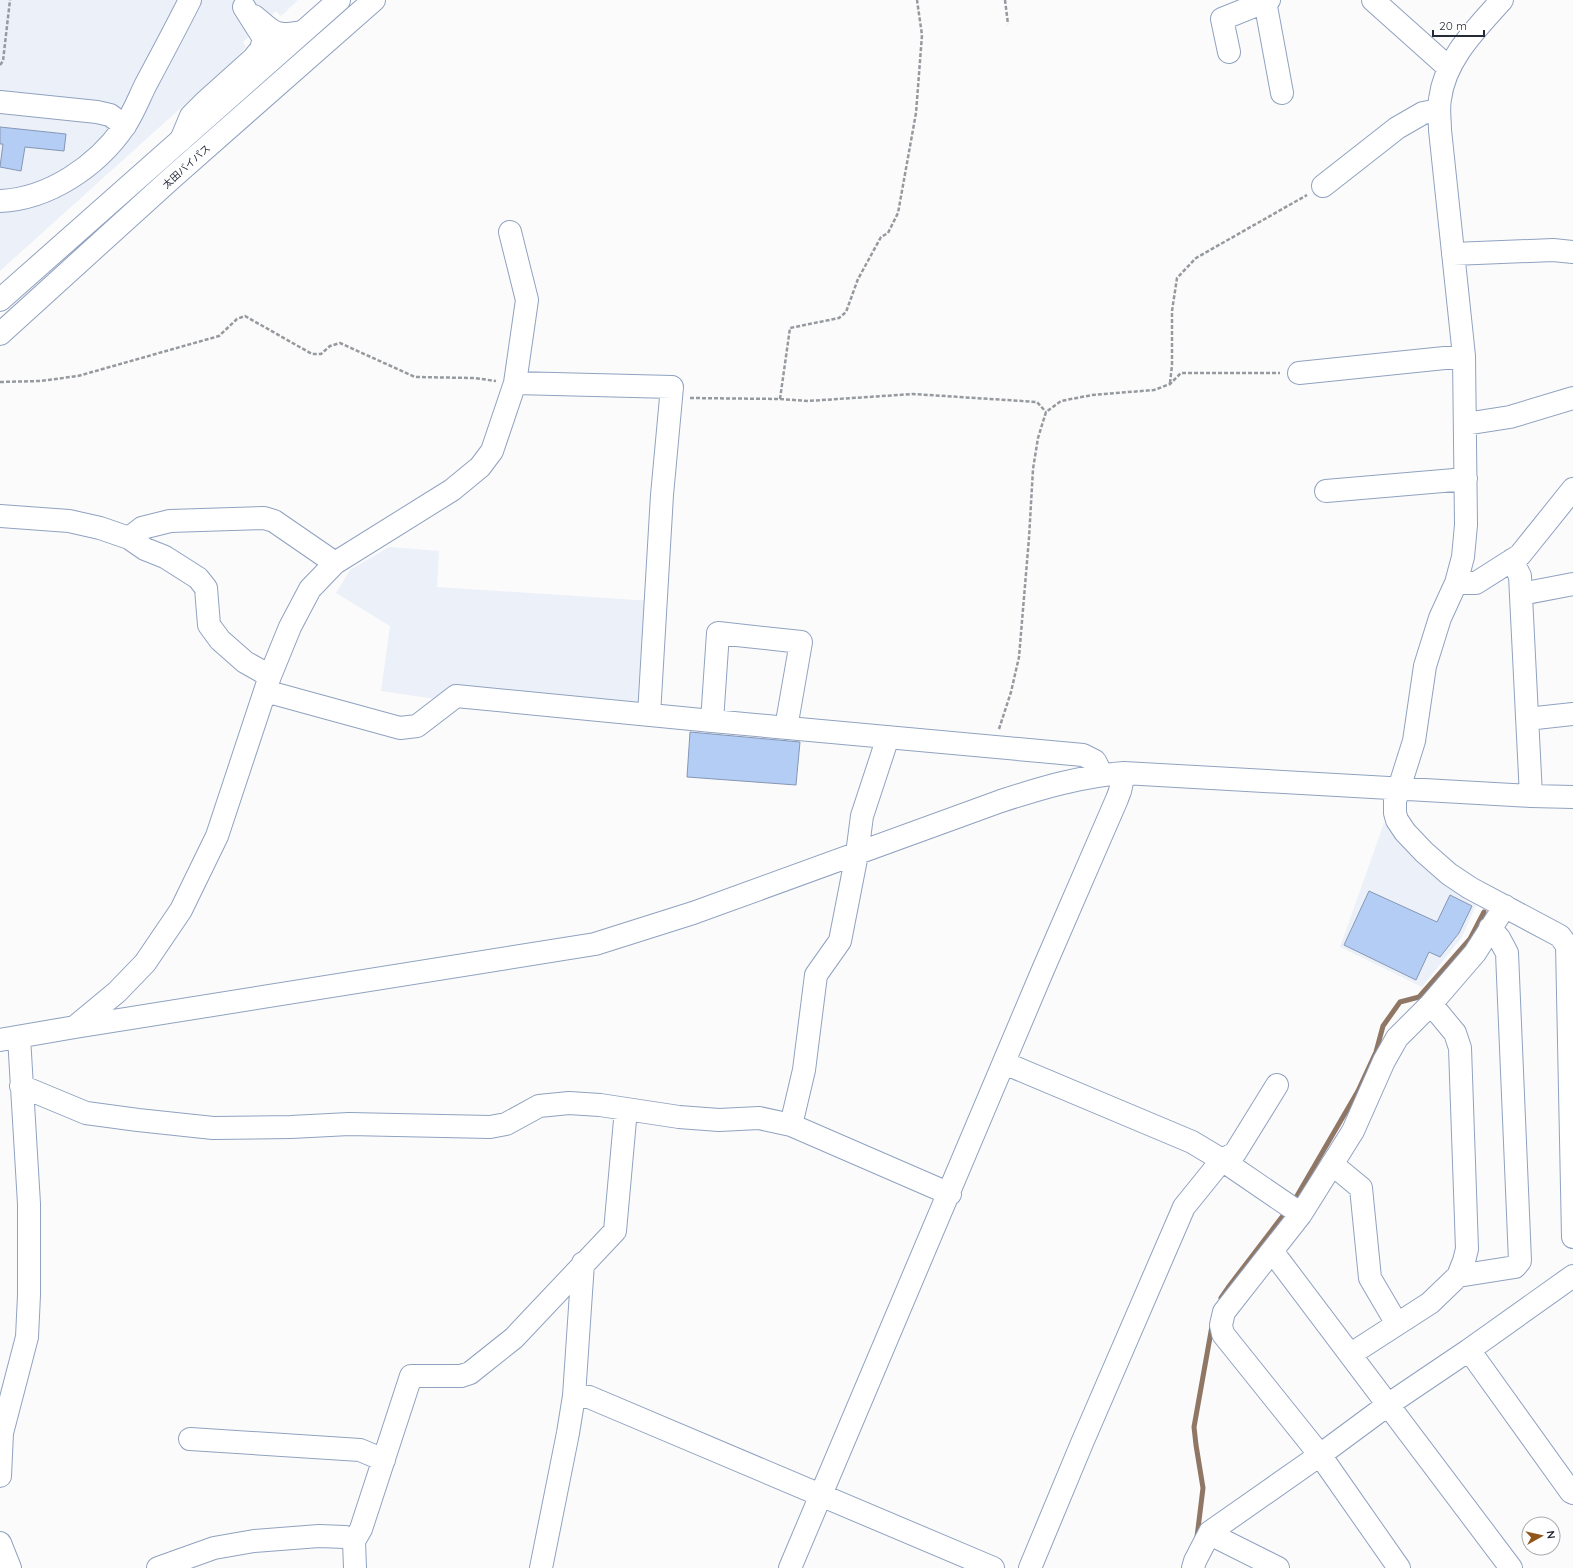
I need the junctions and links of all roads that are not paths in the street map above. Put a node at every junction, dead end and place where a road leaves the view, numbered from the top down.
1 (190, 0) edge
2 (339, 0) edge
3 (374, 0) edge
4 (1372, 0) edge
5 (1502, 0) edge
6 (1267, 1) edge
7 (240, 4) edge
8 (302, 32) junction
9 (1229, 52) dead end
10 (1449, 68) junction
11 (1282, 93) dead end
12 (0, 102) edge
13 (1439, 110) junction
14 (125, 126) junction
15 (181, 140) junction
16 (1323, 186) road end
17 (0, 201) edge
18 (510, 232) dead end
19 (1573, 252) edge
20 (1453, 254) junction
21 (0, 300) edge
22 (0, 334) edge
23 (1464, 356) junction
24 (1299, 373) road end
25 (515, 383) junction
26 (1573, 398) edge
27 (1465, 424) junction
28 (1466, 480) junction
29 (1573, 489) edge
30 (1326, 491) dead end
31 (0, 516) edge
32 (129, 538) junction
33 (1512, 560) junction
34 (335, 563) junction
35 (1456, 583) junction
36 (1573, 584) edge
37 (1521, 594) junction
38 (267, 683) junction
39 (1573, 714) edge
40 (649, 715) junction
41 (1527, 719) junction
42 (712, 721) junction
43 (786, 728) junction
44 (888, 737) junction
45 (1124, 772) junction
46 (1102, 775) junction
47 (1398, 789) junction
48 (1531, 796) junction
49 (1573, 797) edge
50 (857, 854) junction
51 (1505, 906) junction
52 (1490, 928) junction
53 (1571, 946) edge
54 (1431, 1004) junction
55 (75, 1027) junction
56 (9, 1039) edge
57 (1004, 1063) junction
58 (1278, 1085) dead end
59 (21, 1086) junction
60 (626, 1109) junction
61 (791, 1125) junction
62 (1222, 1160) junction
63 (1332, 1164) junction
64 (950, 1194) junction
65 (1301, 1214) junction
66 (1573, 1237) edge
67 (1272, 1251) junction
68 (583, 1263) junction
69 (1458, 1276) junction
70 (1573, 1276) edge
71 (1397, 1324) junction
72 (1469, 1350) junction
73 (1351, 1354) junction
74 (574, 1396) junction
75 (1389, 1404) junction
76 (1, 1433) edge
77 (190, 1438) dead end
78 (1320, 1455) junction
79 (384, 1460) junction
80 (0, 1476) edge
81 (1573, 1493) edge
82 (820, 1496) junction
83 (1210, 1532) junction
84 (354, 1541) junction
85 (0, 1543) edge
86 (10, 1568) edge
87 (158, 1568) edge
88 (355, 1568) edge
89 (541, 1568) edge
90 (790, 1568) edge
91 (993, 1568) edge
92 (1030, 1568) edge
93 (1193, 1568) edge
94 (1278, 1568) edge
95 (1399, 1568) edge
96 (1511, 1568) edge

1 - 14 main road
2 - 8 main road
3 - 22 main road, 太田バイパス
4 - 10 main road
5 - 10 main road
6 - 9 main road
6 - 11 main road
7 - 8 main road
7 - 15 main road
8 - 15 main road
10 - 13 main road
12 - 14 main road
13 - 16 main road
13 - 20 main road
14 - 17 main road
15 - 21 main road
18 - 25 main road
19 - 20 main road
20 - 23 main road
23 - 24 main road
23 - 27 main road
25 - 34 main road
25 - 40 main road
26 - 27 main road
27 - 28 main road
28 - 30 main road
28 - 35 main road
29 - 33 main road
31 - 32 main road
32 - 34 main road
32 - 38 main road
33 - 35 main road
33 - 37 main road
34 - 38 main road
35 - 47 main road
36 - 37 main road
37 - 41 main road
38 - 40 main road
38 - 55 main road
39 - 41 main road
40 - 42 main road
41 - 48 main road
42 - 43 main road
42 - 43 main road
43 - 44 main road
44 - 46 main road
44 - 50 main road
45 - 46 main road
45 - 47 main road
45 - 57 main road
46 - 50 main road
47 - 48 main road
47 - 51 main road
48 - 49 main road
50 - 55 main road
50 - 61 main road
51 - 52 main road
51 - 53 main road
52 - 54 main road
52 - 69 main road
53 - 66 main road
54 - 63 main road
54 - 69 main road
55 - 56 main road
56 - 59 main road
57 - 62 main road
57 - 64 main road
58 - 62 main road
59 - 60 main road
59 - 76 main road
60 - 61 main road
60 - 68 main road
61 - 64 main road
62 - 65 main road
62 - 92 main road
63 - 65 main road
63 - 71 main road
64 - 82 main road
65 - 67 main road
67 - 73 main road
67 - 78 main road
68 - 74 main road
68 - 79 main road
69 - 71 main road
70 - 72 main road
71 - 73 main road
72 - 75 main road
72 - 81 main road
73 - 75 main road
74 - 82 main road
74 - 89 main road
75 - 78 main road
75 - 96 main road
76 - 80 main road
77 - 79 main road
78 - 83 main road
78 - 95 main road
79 - 84 main road
82 - 90 main road
82 - 91 main road
83 - 93 main road
83 - 94 main road
84 - 87 main road
84 - 88 main road
85 - 86 main road

